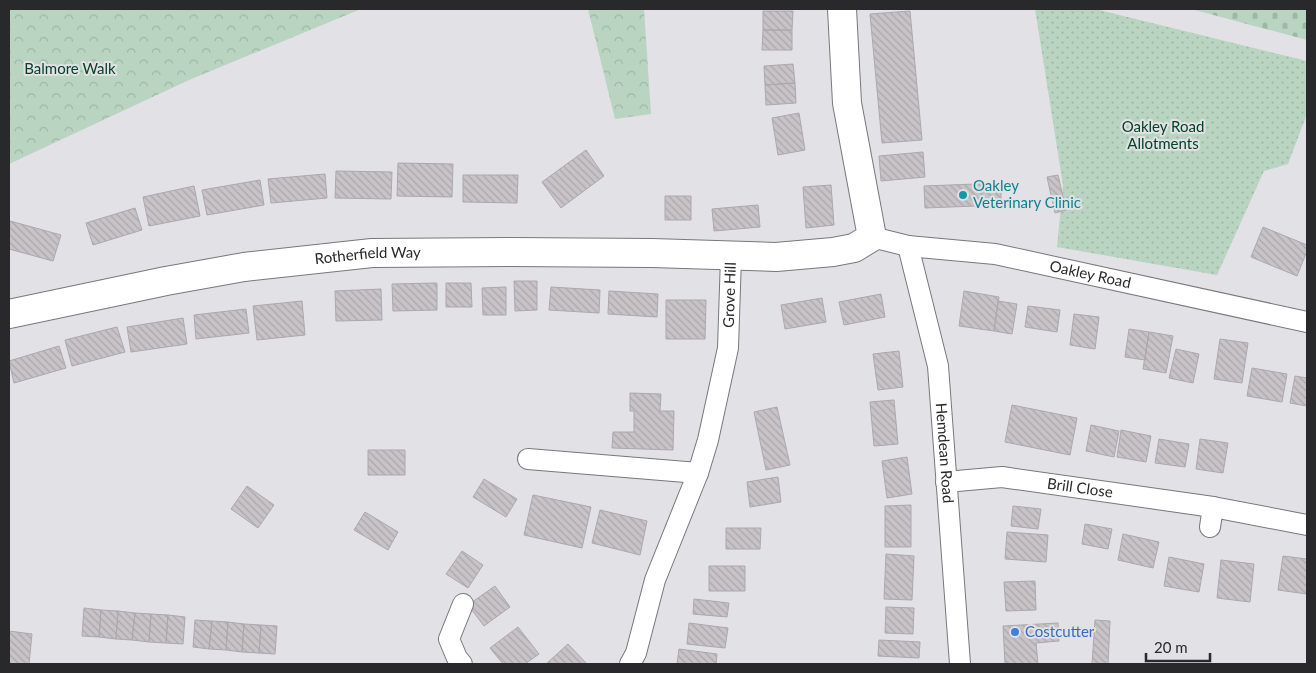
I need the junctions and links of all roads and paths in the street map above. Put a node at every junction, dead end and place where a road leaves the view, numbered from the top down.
1 (842, 9) edge
2 (872, 237) junction
3 (908, 246) junction
4 (731, 257) junction
5 (9, 314) edge
6 (1307, 322) edge
7 (528, 459) dead end
8 (698, 473) junction
9 (946, 482) junction
10 (1213, 507) junction
11 (1307, 526) edge
12 (1210, 527) dead end
13 (463, 604) dead end
14 (462, 664) edge
15 (630, 664) edge
16 (960, 664) edge

1 - 2 street
2 - 3 street, Oakley Road
2 - 4 street, Grove Hill
3 - 6 street, Oakley Road
3 - 9 street, Hemdean Road
4 - 5 street, Rotherfield Way
4 - 8 street, Grove Hill
7 - 8 street
8 - 15 street, Grove Hill
9 - 10 street, Brill Close
9 - 16 street, Hemdean Road
10 - 11 street, Brill Close
10 - 12 street
13 - 14 street

